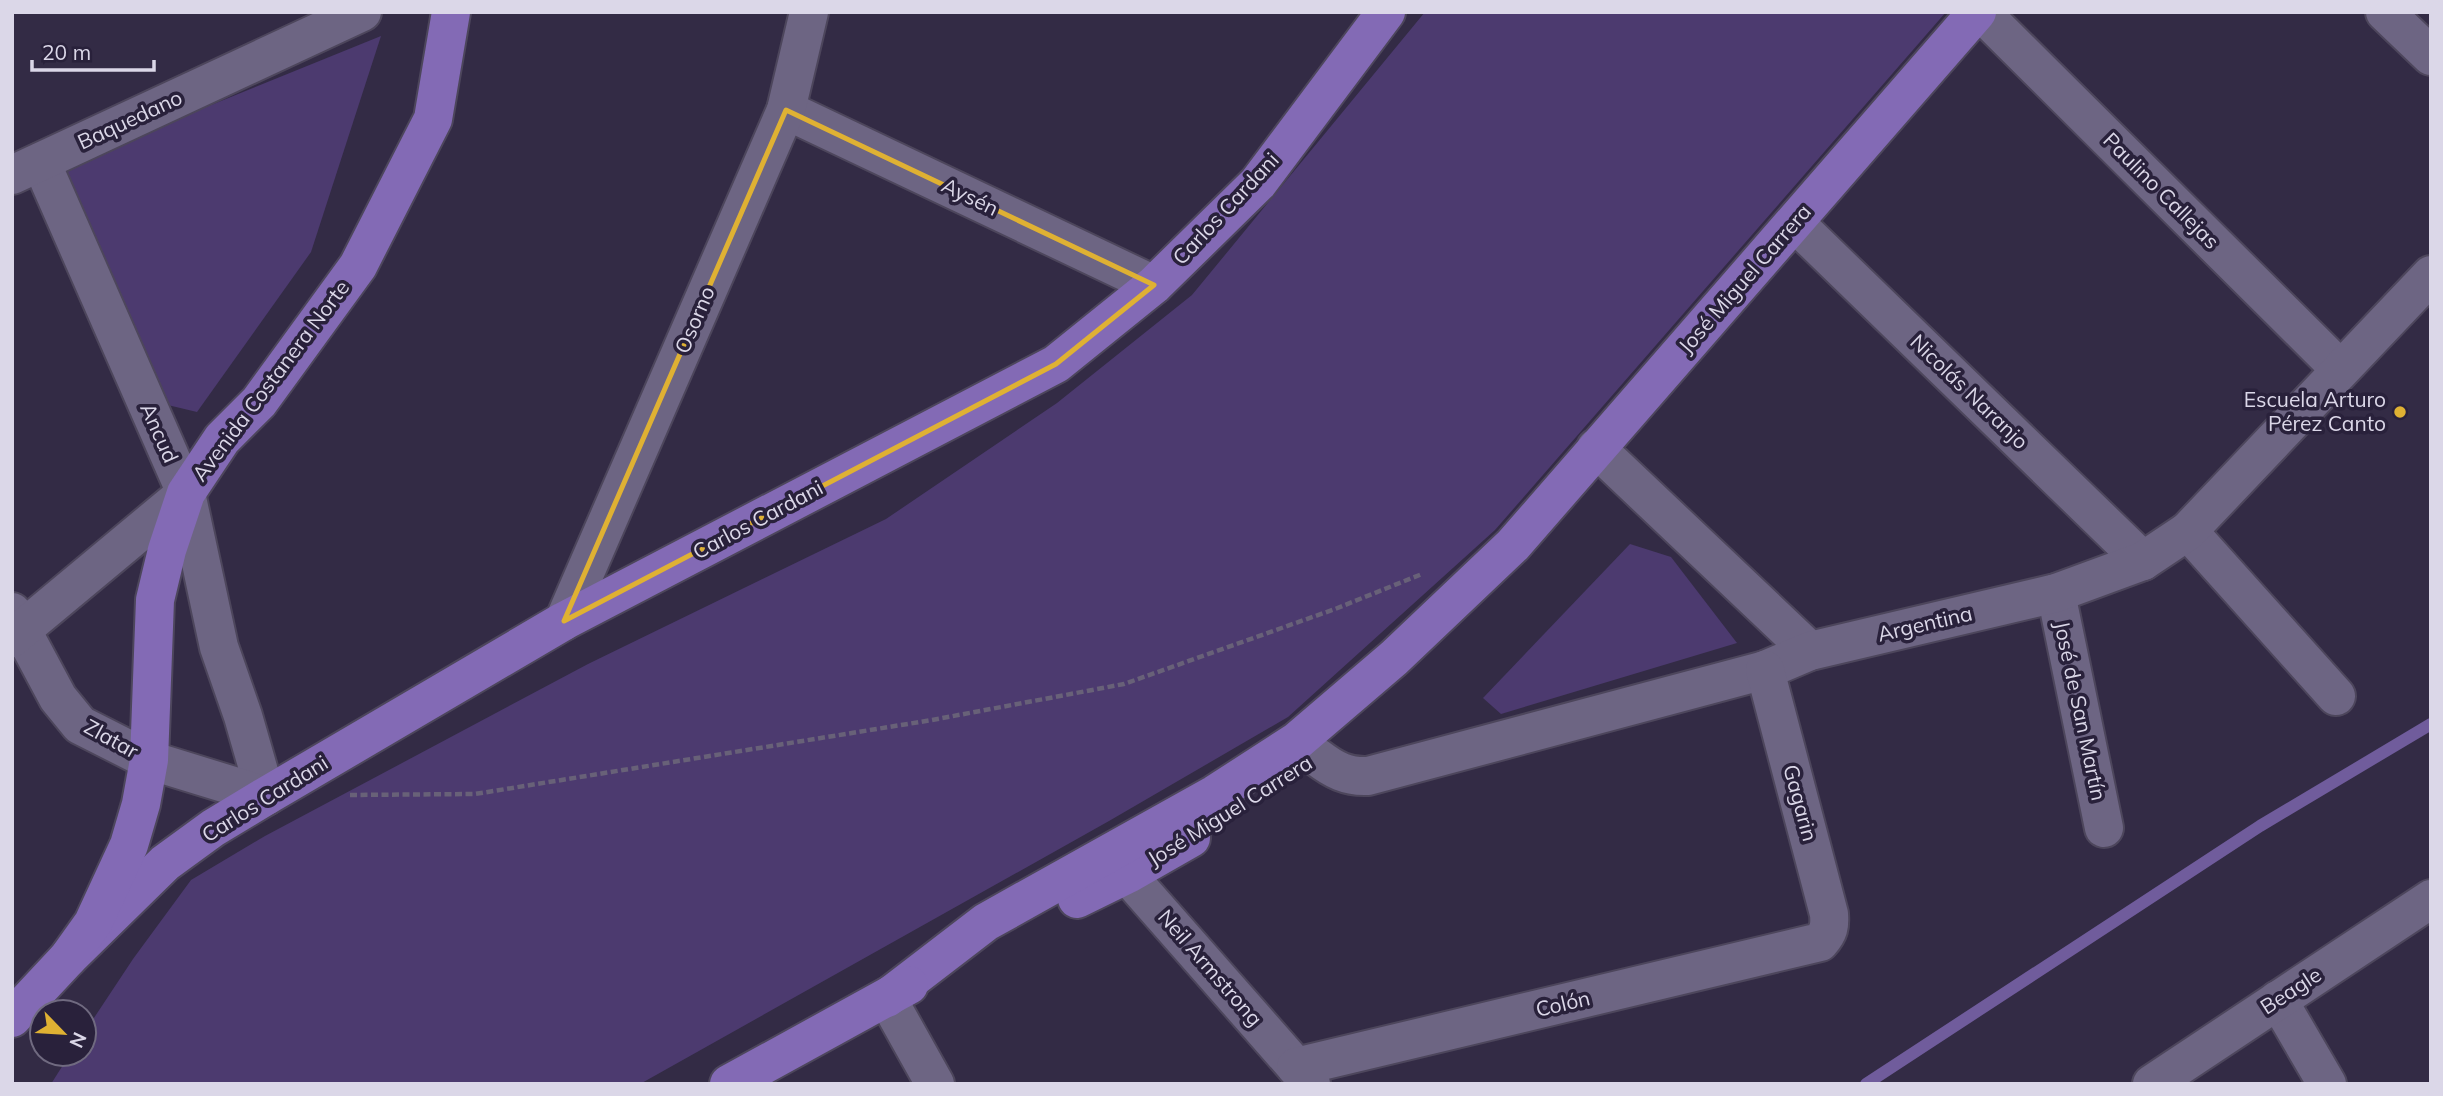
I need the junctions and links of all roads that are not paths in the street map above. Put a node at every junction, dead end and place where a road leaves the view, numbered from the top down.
1 (362, 12) edge
2 (452, 12) edge
3 (809, 12) edge
4 (1979, 12) edge
5 (2385, 12) edge
6 (1382, 13) edge
7 (2431, 56) edge
8 (786, 110) junction
9 (26, 169) edge
10 (1795, 223) junction
11 (2431, 275) edge
12 (1154, 285) junction
13 (2340, 369) junction
14 (1596, 448) junction
15 (186, 494) junction
16 (2188, 530) junction
17 (1513, 545) junction
18 (2143, 561) junction
19 (2056, 593) junction
20 (564, 621) junction
21 (15, 627) edge
22 (1810, 652) junction
23 (1765, 670) junction
24 (2336, 696) dead end
25 (1317, 757) junction
26 (149, 760) junction
27 (266, 796) junction
28 (2104, 828) dead end
29 (1118, 864) junction
30 (2431, 899) edge
31 (1826, 935) joint
32 (68, 958) junction
33 (887, 998) junction
34 (2278, 1000) junction
35 (12, 1018) edge
36 (1304, 1075) edge
37 (729, 1084) edge
38 (935, 1084) edge
39 (2152, 1084) edge
40 (2327, 1084) edge

1 - 9 street, Baquedano
2 - 15 main road, Avenida Costanera Norte
3 - 8 street, Osorno
4 - 10 main road, José Miguel Carrera
4 - 13 street, Paulino Callejas
5 - 7 street
6 - 12 main road, Carlos Cardani
8 - 12 street, Aysén
8 - 20 street, Osorno
9 - 15 street, Ancud
10 - 14 main road, José Miguel Carrera
10 - 18 street, Nicolás Naranjo
11 - 13 street, Argentina
12 - 20 main road, Carlos Cardani
13 - 16 street, Argentina
14 - 17 main road, José Miguel Carrera
14 - 22 street
15 - 21 street
15 - 26 main road, Avenida Costanera Norte
15 - 27 street, Ancud
16 - 18 street, Argentina
16 - 24 street
17 - 25 main road, José Miguel Carrera
17 - 29 main road, José Miguel Carrera
18 - 19 street, Argentina
19 - 22 street, Argentina
19 - 28 street, José de San Martín
20 - 27 main road, Carlos Cardani
21 - 26 street, Zlatar
22 - 23 street, Argentina
23 - 25 street, Argentina
23 - 31 street, Gagarin
25 - 29 main road, José Miguel Carrera
26 - 27 street, Zlatar
26 - 32 main road, Avenida Costanera Norte
27 - 32 main road, Carlos Cardani
29 - 33 main road, José Miguel Carrera
29 - 36 street, Neil Armstrong
30 - 34 street, Beagle
31 - 36 street, Colón
32 - 35 main road, Avenida Costanera Norte
33 - 37 main road, José Miguel Carrera
33 - 38 street
34 - 39 street, Beagle
34 - 40 street

